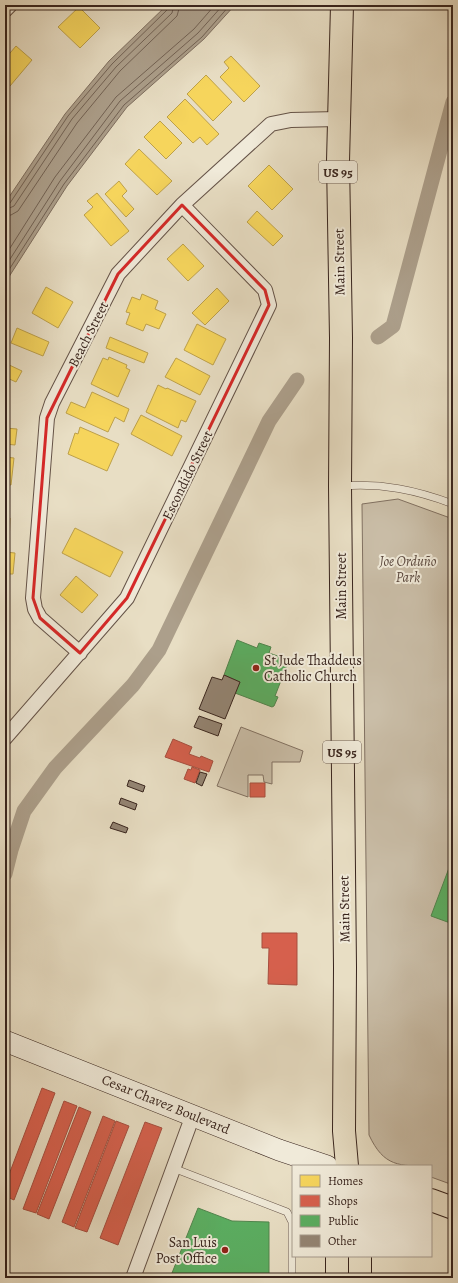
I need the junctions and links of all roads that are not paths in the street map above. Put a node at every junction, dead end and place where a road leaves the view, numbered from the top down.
1 (10, 5) edge
2 (342, 5) edge
3 (5, 10) edge
4 (338, 119) junction
5 (182, 205) junction
6 (340, 486) junction
7 (453, 504) edge
8 (80, 653) junction
9 (5, 738) edge
10 (5, 1041) edge
11 (193, 1115) junction
12 (325, 1165) edge
13 (347, 1165) edge
14 (173, 1168) junction
15 (432, 1200) edge
16 (453, 1208) edge
17 (337, 1257) edge
18 (360, 1257) edge
19 (133, 1278) edge
20 (292, 1278) edge
21 (337, 1278) edge
22 (360, 1278) edge

1 - 3 street
2 - 4 highway, Main Street / US 95
4 - 5 street, Beach Street
4 - 6 highway, Main Street / US 95
5 - 8 street, Beach Street
5 - 8 street, Escondido Street
6 - 7 lane
6 - 13 highway, Main Street / US 95
8 - 9 street, Escondido Street
10 - 11 street, Cesar Chavez Boulevard
11 - 12 street, Cesar Chavez Boulevard
11 - 14 street
14 - 19 street
14 - 20 lane
15 - 16 highway
17 - 21 highway
18 - 22 highway

